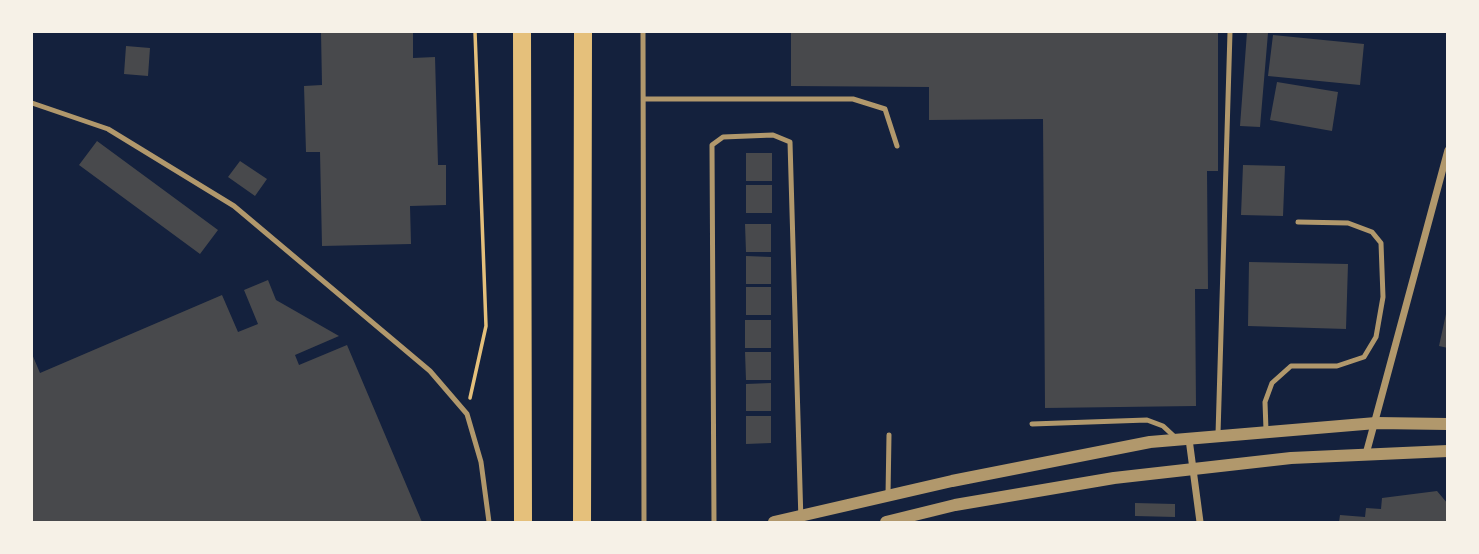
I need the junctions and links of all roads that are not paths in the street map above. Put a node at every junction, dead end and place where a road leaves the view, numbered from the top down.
1 (522, 32) edge
2 (583, 32) edge
3 (643, 32) edge
4 (1230, 32) edge
5 (645, 99) junction
6 (32, 103) edge
7 (897, 146) dead end
8 (1447, 150) edge
9 (1298, 222) dead end
10 (1376, 423) junction
11 (1032, 424) dead end
12 (1447, 424) edge
13 (1266, 433) junction
14 (889, 435) dead end
15 (1218, 437) junction
16 (1184, 440) junction
17 (1447, 451) edge
18 (1366, 454) junction
19 (1194, 469) junction
20 (888, 496) junction
21 (800, 520) edge
22 (489, 523) edge
23 (523, 523) edge
24 (582, 523) edge
25 (644, 523) edge
26 (714, 523) edge
27 (774, 523) edge
28 (886, 523) edge
29 (1200, 523) edge

1 - 23 main road
2 - 24 main road
3 - 5 lane
4 - 15 lane
5 - 7 lane
5 - 25 lane
6 - 22 lane
8 - 10 street
9 - 13 lane
10 - 12 street
10 - 13 street
10 - 18 street
11 - 16 lane
13 - 15 street
14 - 20 lane
15 - 16 street
16 - 19 street
16 - 20 street
17 - 18 street
18 - 19 street
19 - 28 street
19 - 29 street
20 - 21 street
21 - 26 lane
21 - 27 street

